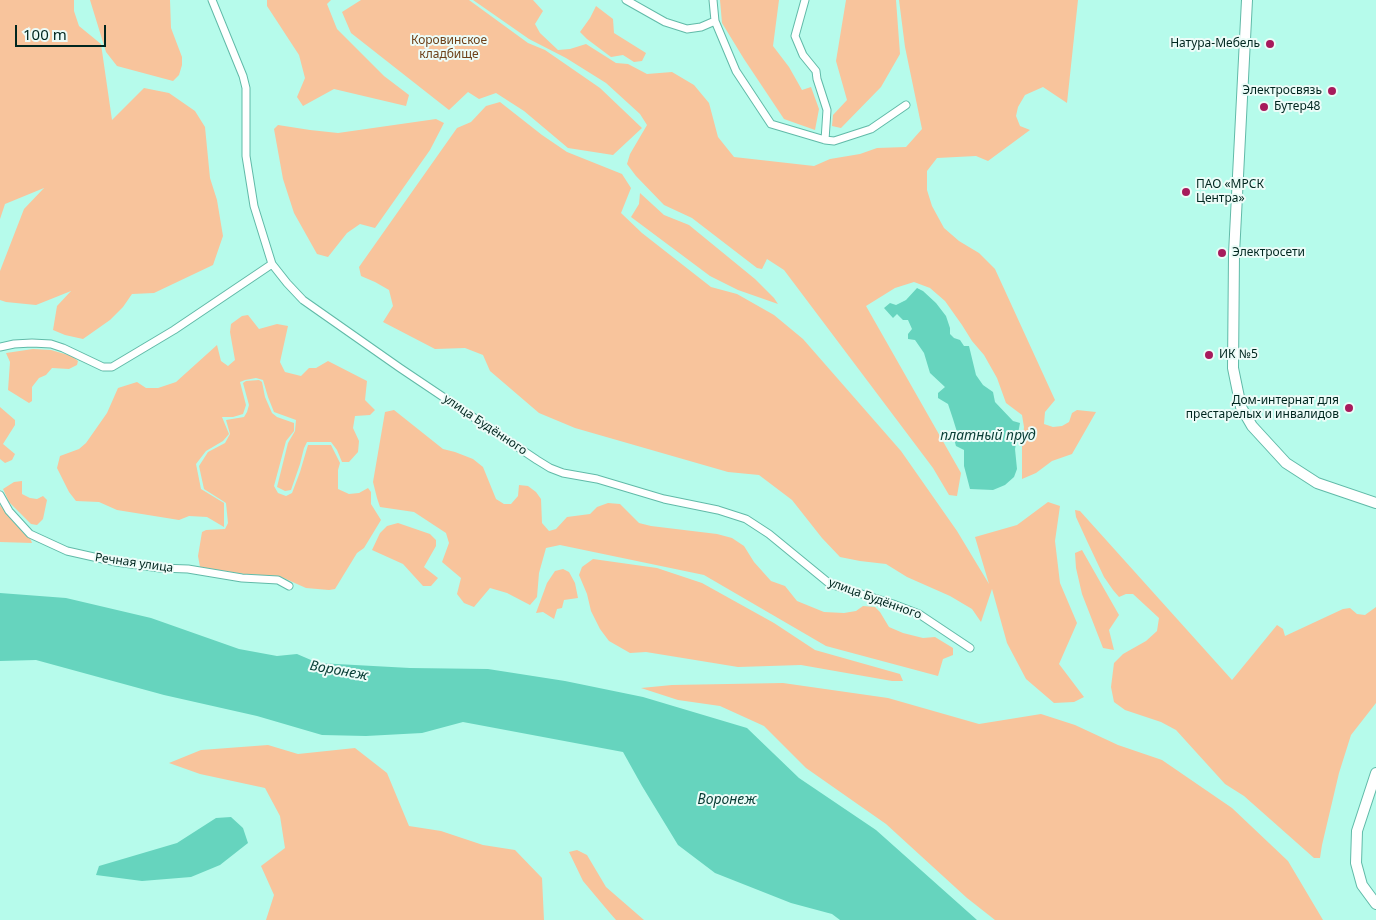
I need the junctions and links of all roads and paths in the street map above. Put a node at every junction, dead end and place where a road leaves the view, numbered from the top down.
1 (212, 0) edge
2 (626, 0) edge
3 (713, 0) edge
4 (805, 0) edge
5 (1247, 0) edge
6 (715, 21) junction
7 (906, 105) dead end
8 (825, 140) junction
9 (272, 264) junction
10 (0, 347) edge
11 (0, 495) edge
12 (1376, 503) edge
13 (289, 586) dead end
14 (970, 648) dead end
15 (1376, 773) edge
16 (1376, 904) edge

1 - 9 street, улица Будённого
2 - 6 street
3 - 6 street
4 - 8 street
5 - 12 main road
6 - 8 street
7 - 8 street
9 - 10 street
9 - 14 street, улица Будённого
11 - 13 street, Речная улица
15 - 16 main road

